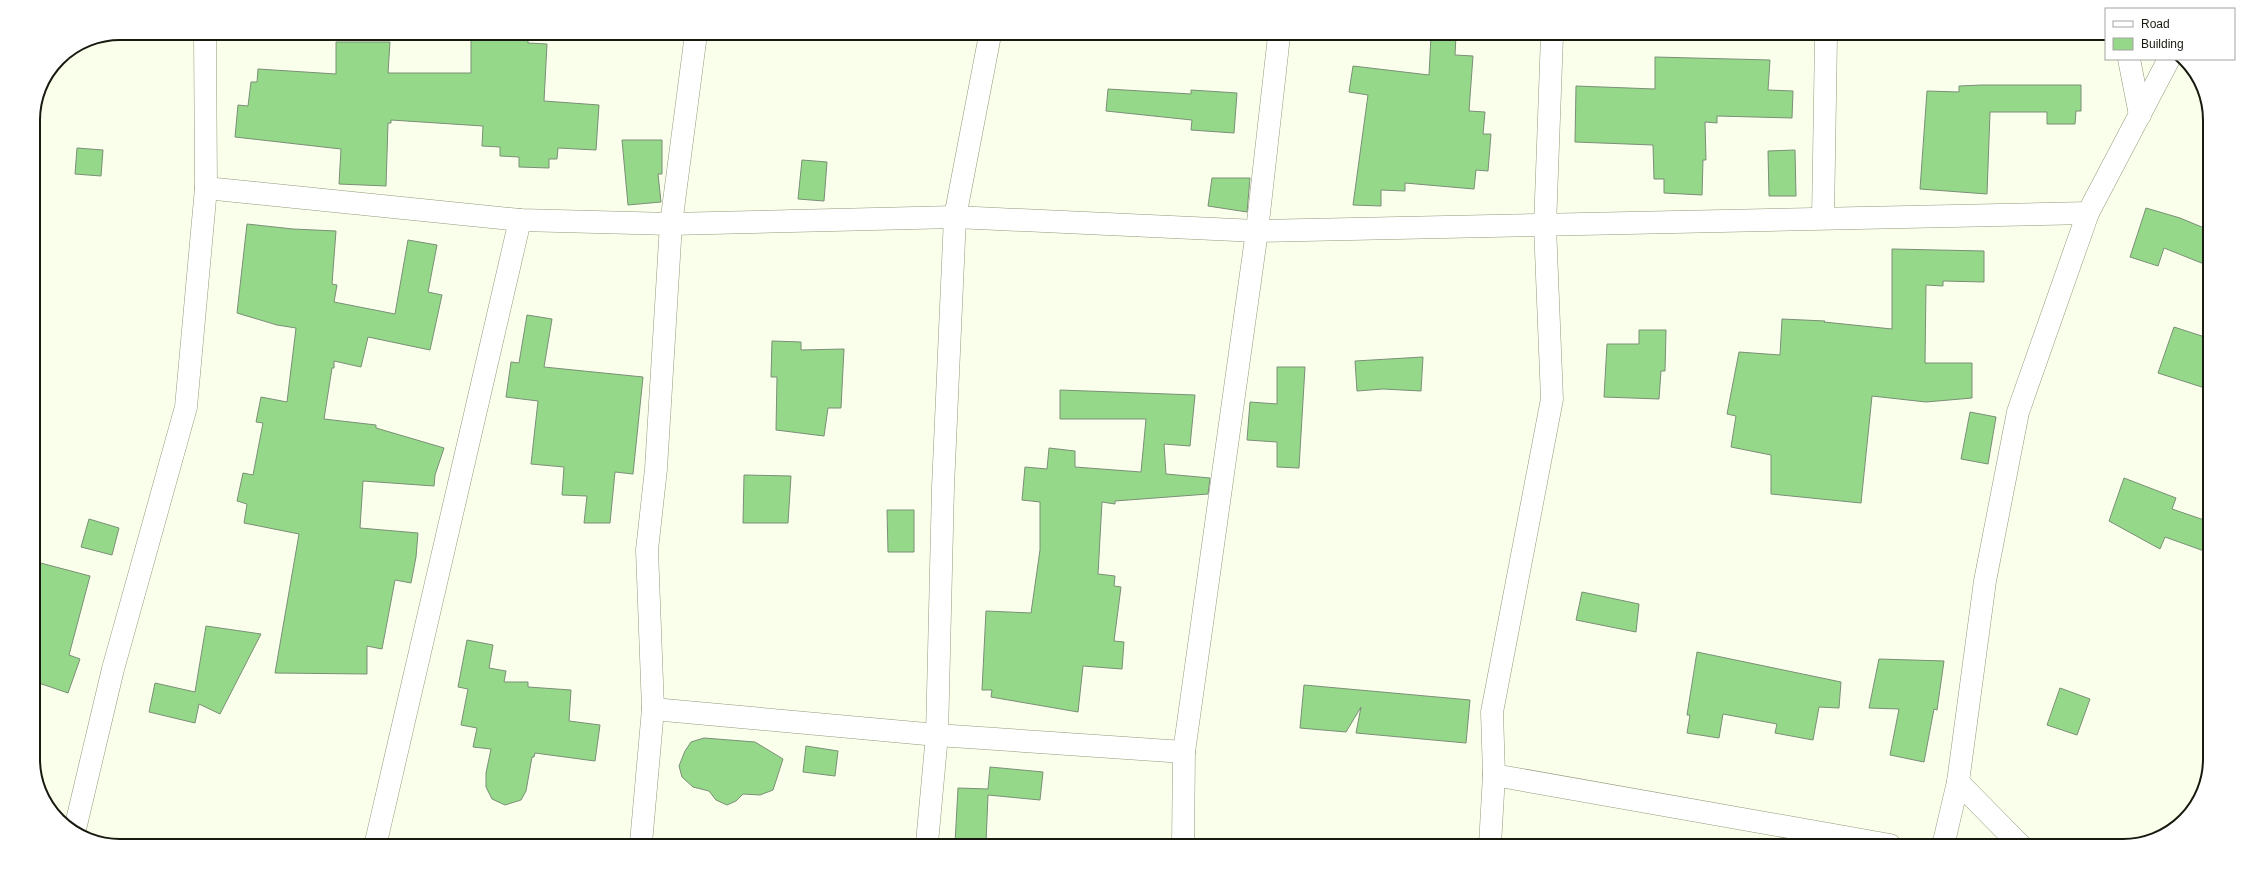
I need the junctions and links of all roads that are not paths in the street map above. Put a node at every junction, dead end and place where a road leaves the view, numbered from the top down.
1 (205, 40) edge
2 (695, 40) edge
3 (989, 40) edge
4 (1279, 40) edge
5 (1552, 40) edge
6 (1826, 40) edge
7 (2129, 60) edge
8 (2168, 60) edge
9 (2140, 115) junction
10 (206, 188) junction
11 (2088, 213) junction
12 (955, 217) junction
13 (1823, 218) junction
14 (520, 220) junction
15 (671, 224) junction
16 (1544, 226) junction
17 (1258, 231) junction
18 (653, 709) junction
19 (937, 735) junction
20 (1184, 752) junction
21 (1494, 774) junction
22 (1958, 782) junction
23 (76, 825) edge
24 (377, 839) edge
25 (641, 839) edge
26 (927, 839) edge
27 (1183, 839) edge
28 (1490, 839) edge
29 (1852, 839) edge
30 (1944, 839) edge
31 (2014, 839) edge

1 - 10 street
2 - 15 street
3 - 12 street
4 - 17 street
5 - 16 street
6 - 13 street
7 - 9 street
8 - 9 street
9 - 11 street
10 - 14 street
10 - 23 street
11 - 13 street
11 - 22 street
12 - 15 street
12 - 17 street
12 - 19 street
13 - 16 street
14 - 15 street
14 - 24 street
15 - 18 street
16 - 17 street
16 - 21 street
17 - 20 street
18 - 19 street
18 - 25 street
19 - 20 street
19 - 26 street
20 - 27 street
21 - 28 street
21 - 29 street
22 - 30 street
22 - 31 street

